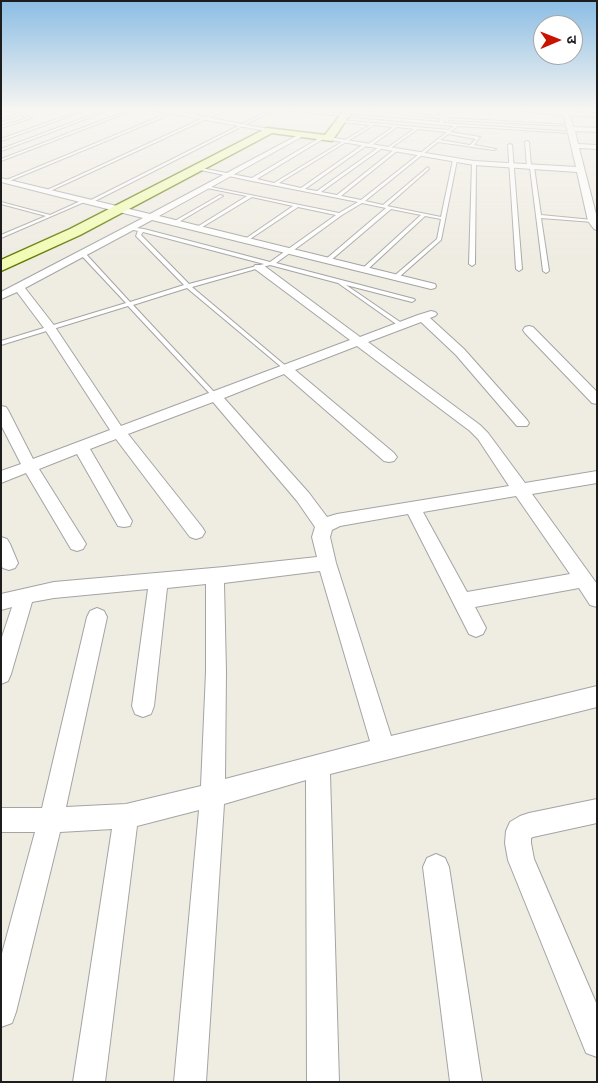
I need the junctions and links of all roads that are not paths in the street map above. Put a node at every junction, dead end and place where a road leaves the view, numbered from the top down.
1 (455, 160) edge
2 (58, 161) edge
3 (113, 161) edge
4 (171, 161) edge
5 (212, 161) edge
6 (255, 161) edge
7 (287, 161) edge
8 (314, 161) edge
9 (344, 161) edge
10 (369, 161) edge
11 (375, 161) edge
12 (412, 161) edge
13 (458, 161) edge
14 (511, 161) edge
15 (529, 161) edge
16 (581, 161) edge
17 (474, 163) junction
18 (512, 166) junction
19 (530, 167) junction
20 (584, 167) junction
21 (197, 168) junction
22 (428, 168) dead end
23 (229, 175) junction
24 (252, 180) junction
25 (5, 182) edge
26 (275, 184) junction
27 (207, 187) junction
28 (47, 190) junction
29 (301, 190) junction
30 (587, 191) junction
31 (597, 192) edge
32 (317, 193) junction
33 (221, 196) dead end
34 (251, 196) junction
35 (336, 197) junction
36 (89, 200) junction
37 (361, 202) junction
38 (1, 203) edge
39 (593, 203) edge
40 (296, 206) junction
41 (384, 206) junction
42 (390, 207) junction
43 (120, 208) junction
44 (340, 214) junction
45 (425, 214) junction
46 (50, 216) junction
47 (152, 216) junction
48 (539, 216) junction
49 (442, 218) junction
50 (595, 220) edge
51 (175, 222) junction
52 (131, 228) junction
53 (199, 228) junction
54 (142, 230) junction
55 (1, 237) edge
56 (248, 240) junction
57 (290, 251) junction
58 (83, 254) junction
59 (328, 260) junction
60 (273, 263) junction
61 (472, 264) dead end
62 (1, 266) edge
63 (259, 267) junction
64 (519, 269) dead end
65 (365, 270) junction
66 (546, 271) dead end
67 (396, 277) junction
68 (334, 279) junction
69 (188, 286) junction
70 (431, 286) dead end
71 (20, 288) junction
72 (1, 296) edge
73 (412, 300) dead end
74 (129, 304) junction
75 (401, 325) junction
76 (49, 327) junction
77 (530, 330) dead end
78 (357, 342) junction
79 (1, 343) edge
80 (285, 368) junction
81 (214, 395) junction
82 (597, 400) edge
83 (1, 410) edge
84 (522, 423) dead end
85 (118, 432) junction
86 (81, 447) junction
87 (388, 457) dead end
88 (30, 467) junction
89 (1, 477) edge
90 (597, 477) edge
91 (521, 491) junction
92 (414, 508) junction
93 (124, 522) dead end
94 (324, 526) junction
95 (196, 532) dead end
96 (1, 544) edge
97 (78, 544) dead end
98 (327, 562) junction
99 (9, 563) dead end
100 (215, 575) junction
101 (158, 580) junction
102 (582, 580) junction
103 (24, 595) junction
104 (597, 599) edge
105 (462, 601) junction
106 (1, 602) edge
107 (97, 617) dead end
108 (476, 628) dead end
109 (1, 674) edge
110 (597, 696) edge
111 (143, 706) dead end
112 (384, 749) junction
113 (318, 765) junction
114 (213, 795) junction
115 (597, 811) edge
116 (126, 816) junction
117 (1, 820) edge
118 (51, 820) junction
119 (436, 867) dead end
120 (1, 1012) edge
121 (597, 1042) edge
122 (89, 1082) edge
123 (190, 1082) edge
124 (324, 1082) edge
125 (466, 1082) edge

1 - 49 lane
2 - 25 lane
3 - 28 lane
4 - 36 lane
5 - 21 street
6 - 23 street
7 - 24 lane
8 - 26 lane
9 - 29 lane
10 - 32 lane
11 - 35 lane
12 - 37 lane
13 - 17 street
14 - 18 lane
15 - 19 lane
16 - 20 street
17 - 18 street
17 - 61 lane
18 - 19 street
18 - 64 lane
19 - 20 street
19 - 48 lane
20 - 30 street
21 - 23 lane
21 - 43 street
22 - 41 lane
23 - 24 lane
23 - 27 street
24 - 26 lane
25 - 28 street
26 - 29 lane
27 - 34 lane
27 - 47 street
28 - 36 street
29 - 32 lane
30 - 31 street
30 - 39 street
32 - 35 lane
33 - 51 lane
34 - 40 lane
34 - 53 lane
35 - 37 lane
36 - 43 street
36 - 46 lane
37 - 41 lane
37 - 44 lane
38 - 46 lane
39 - 50 street
40 - 44 lane
40 - 56 lane
41 - 42 lane
42 - 45 lane
42 - 59 lane
43 - 47 street
43 - 62 street
44 - 57 lane
45 - 49 lane
45 - 65 lane
46 - 55 lane
47 - 51 street
47 - 52 street
48 - 50 lane
48 - 66 lane
49 - 67 lane
51 - 53 street
52 - 54 lane
52 - 58 street
53 - 56 street
54 - 60 lane
54 - 69 lane
56 - 57 street
57 - 59 street
57 - 60 lane
58 - 71 street
58 - 74 lane
59 - 65 street
60 - 63 lane
60 - 68 lane
63 - 69 lane
63 - 78 street
65 - 67 street
67 - 70 street
68 - 73 lane
68 - 75 lane
69 - 74 lane
69 - 80 lane
71 - 72 street
71 - 76 street
74 - 76 lane
74 - 81 lane
75 - 78 street
75 - 84 street
76 - 79 lane
76 - 85 street
77 - 82 street
78 - 80 street
78 - 91 street
80 - 81 street
80 - 87 street
81 - 85 street
81 - 94 street
83 - 88 street
85 - 86 street
85 - 95 street
86 - 88 street
86 - 93 street
88 - 89 street
88 - 97 street
90 - 91 street
91 - 92 street
91 - 102 street
92 - 94 street
92 - 105 street
94 - 98 street
96 - 99 street
98 - 100 street
98 - 112 street
100 - 101 street
100 - 114 street
101 - 103 street
101 - 111 street
102 - 104 street
102 - 105 street
103 - 106 street
103 - 109 street
105 - 108 street
107 - 118 street
110 - 112 street
112 - 113 street
113 - 114 street
113 - 124 street
114 - 116 street
114 - 123 street
115 - 121 street
116 - 118 street
116 - 122 street
117 - 118 street
118 - 120 street
119 - 125 street

